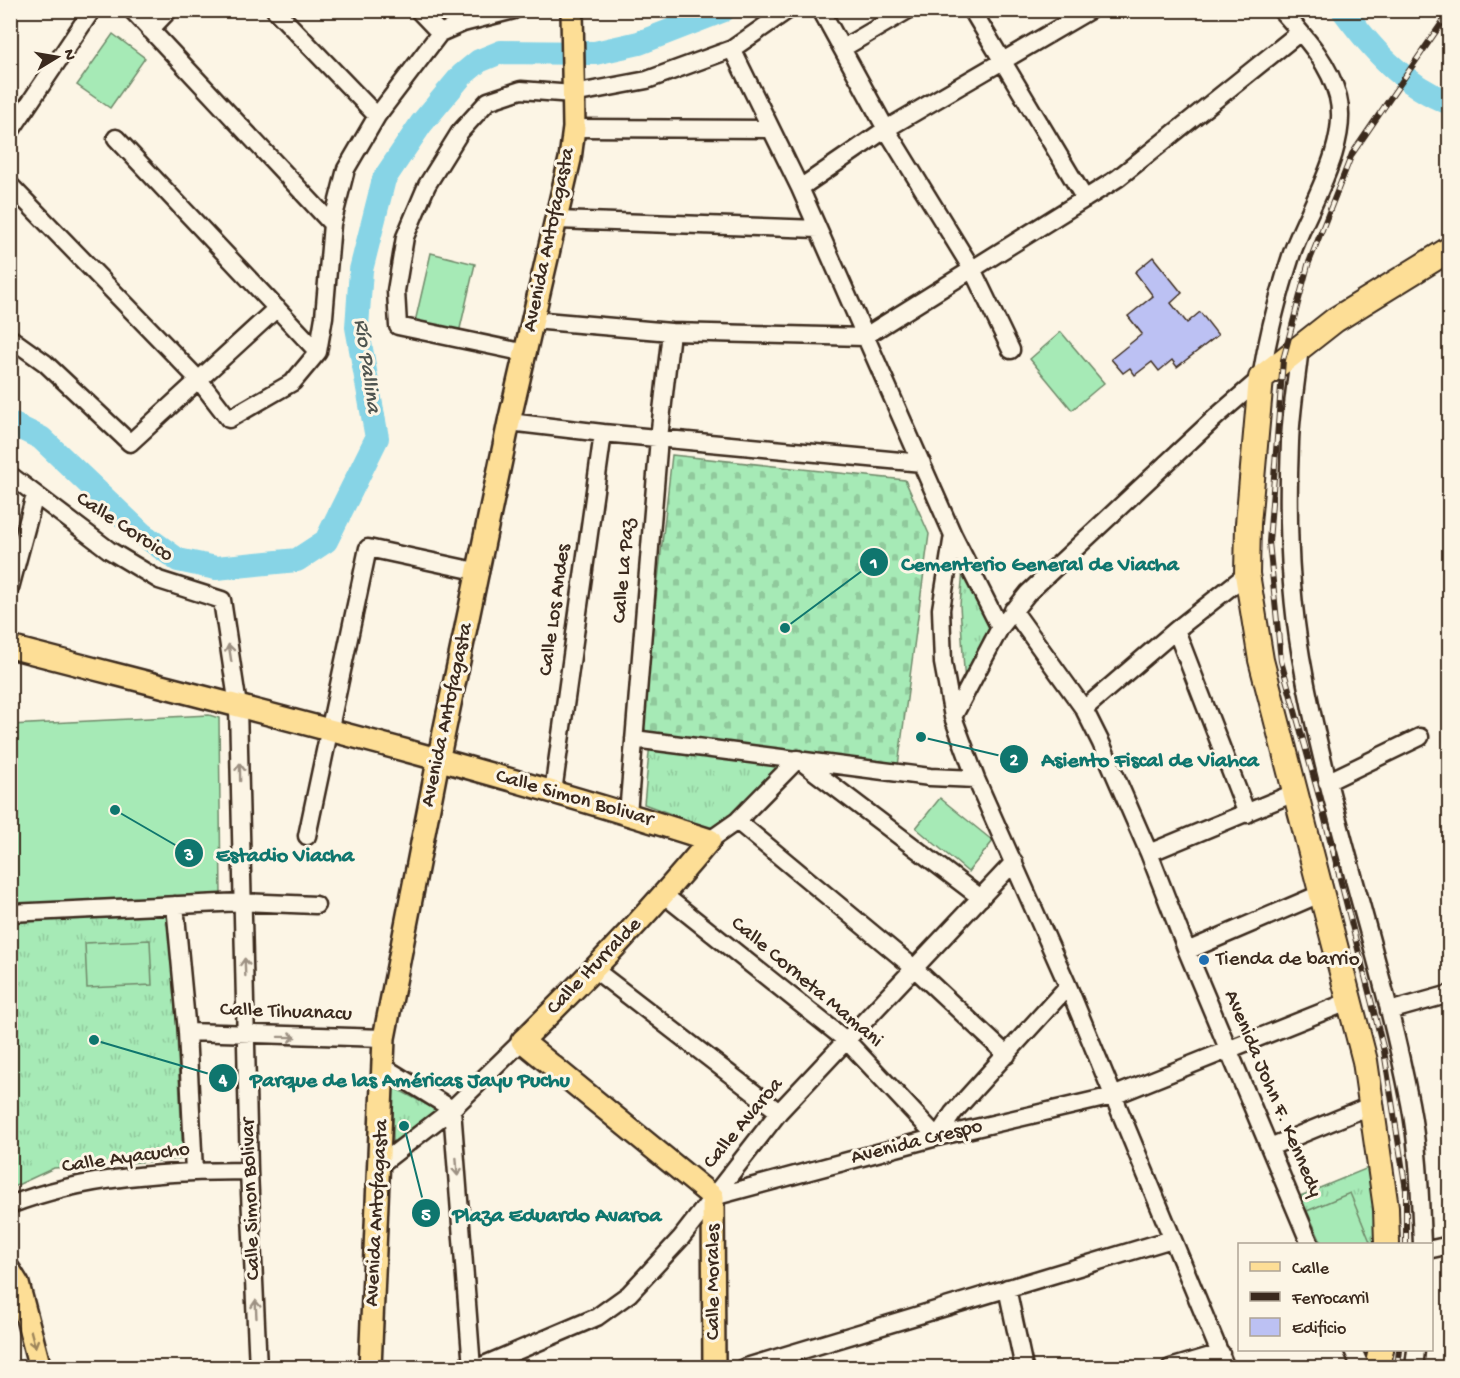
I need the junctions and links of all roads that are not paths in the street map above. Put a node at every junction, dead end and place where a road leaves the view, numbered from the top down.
1 (92, 10) edge
2 (132, 10) edge
3 (169, 10) edge
4 (275, 10) edge
5 (418, 10) edge
6 (514, 10) edge
7 (788, 10) edge
8 (820, 10) edge
9 (908, 10) edge
10 (972, 10) edge
11 (1090, 10) edge
12 (1281, 10) edge
13 (572, 18) edge
14 (150, 30) junction
15 (1300, 32) junction
16 (440, 33) junction
17 (843, 48) junction
18 (732, 49) junction
19 (1003, 63) junction
20 (573, 94) junction
21 (377, 116) junction
22 (574, 128) junction
23 (771, 129) junction
24 (886, 129) junction
25 (10, 132) edge
26 (116, 138) dead end
27 (10, 185) edge
28 (800, 188) junction
29 (1085, 199) junction
30 (557, 220) junction
31 (332, 224) junction
32 (818, 229) junction
33 (1449, 249) edge
34 (972, 269) junction
35 (277, 308) junction
36 (533, 320) junction
37 (671, 332) junction
38 (864, 336) junction
39 (10, 339) edge
40 (1300, 346) junction
41 (1011, 350) dead end
42 (318, 352) junction
43 (526, 353) junction
44 (1261, 378) junction
45 (199, 380) junction
46 (509, 422) junction
47 (603, 434) junction
48 (658, 438) junction
49 (922, 463) junction
50 (10, 475) edge
51 (35, 495) junction
52 (953, 535) junction
53 (480, 572) junction
54 (1247, 574) junction
55 (10, 588) edge
56 (222, 600) joint
57 (1013, 610) junction
58 (1000, 628) junction
59 (1176, 630) junction
60 (10, 647) edge
61 (238, 706) junction
62 (1084, 709) junction
63 (953, 717) junction
64 (329, 730) junction
65 (1420, 737) dead end
66 (634, 739) junction
67 (798, 759) junction
68 (438, 760) junction
69 (976, 779) junction
70 (1327, 782) junction
71 (553, 792) junction
72 (1294, 793) junction
73 (628, 814) junction
74 (1247, 814) junction
75 (737, 821) junction
76 (307, 836) dead end
77 (710, 840) junction
78 (1149, 853) junction
79 (1014, 862) junction
80 (1320, 894) junction
81 (664, 895) junction
82 (981, 898) junction
83 (242, 902) junction
84 (175, 905) junction
85 (316, 905) dead end
86 (10, 913) edge
87 (1187, 951) junction
88 (914, 968) junction
89 (595, 970) junction
90 (1068, 986) junction
91 (1449, 994) edge
92 (1350, 1001) junction
93 (1389, 1011) junction
94 (187, 1032) junction
95 (248, 1036) junction
96 (384, 1038) junction
97 (522, 1041) junction
98 (847, 1041) junction
99 (1229, 1049) junction
100 (1007, 1055) junction
101 (384, 1067) junction
102 (1113, 1096) junction
103 (1372, 1105) junction
104 (452, 1109) junction
105 (779, 1112) junction
106 (937, 1137) junction
107 (1270, 1147) junction
108 (381, 1164) junction
109 (194, 1171) junction
110 (249, 1171) junction
111 (713, 1197) junction
112 (10, 1206) edge
113 (1172, 1239) junction
114 (1309, 1243) edge
115 (1387, 1243) edge
116 (1422, 1243) edge
117 (1449, 1245) edge
118 (1433, 1249) edge
119 (10, 1271) edge
120 (1007, 1288) junction
121 (1353, 1351) edge
122 (1381, 1351) edge
123 (1416, 1351) edge
124 (1223, 1360) edge
125 (40, 1368) edge
126 (258, 1368) edge
127 (370, 1368) edge
128 (475, 1368) edge
129 (714, 1368) edge
130 (743, 1368) edge
131 (1024, 1368) edge
132 (1170, 1368) edge
133 (1361, 1368) edge
134 (1377, 1368) edge
135 (1414, 1368) edge

1 - 25 street
2 - 14 street
3 - 14 street
4 - 21 street
5 - 16 street
6 - 16 street
7 - 18 street
8 - 17 street
9 - 17 street
10 - 19 street
11 - 19 street
12 - 15 street
13 - 20 main road, Avenida Antofagasta
14 - 31 street
15 - 29 street
15 - 44 street
16 - 21 street
17 - 24 street
18 - 20 street
18 - 23 street
19 - 24 street
19 - 29 street
20 - 22 main road, Avenida Antofagasta
20 - 43 street
21 - 31 street
22 - 23 street
22 - 30 main road, Avenida Antofagasta
23 - 28 street
24 - 28 street
24 - 34 street
26 - 35 street
27 - 45 street
28 - 32 street
29 - 34 street
30 - 32 street
30 - 36 main road, Avenida Antofagasta
31 - 42 street
32 - 38 street
33 - 40 highway
34 - 38 street
34 - 41 street
35 - 42 street
35 - 45 street
36 - 37 street
36 - 43 main road, Avenida Antofagasta
37 - 38 street
37 - 48 street, Calle La Paz
38 - 49 street
39 - 45 street
40 - 44 highway
40 - 70 street
42 - 45 street
43 - 46 main road, Avenida Antofagasta
44 - 54 highway
44 - 57 street
46 - 47 street
46 - 53 main road, Avenida Antofagasta
47 - 48 street
47 - 71 street, Calle Los Andes
48 - 49 street
48 - 66 street, Calle La Paz
49 - 52 street
50 - 51 street, Calle Coroico
51 - 55 street
51 - 56 street, Calle Coroico
52 - 58 street
52 - 63 street
53 - 64 street
53 - 68 main road, Avenida Antofagasta
54 - 59 street
54 - 72 highway
61 -> 56 street, Calle Simon Bolivar
57 - 58 street
57 - 62 street, Avenida John F. Kennedy
58 - 63 street
59 - 62 street
59 - 74 street
60 - 61 main road
61 - 64 main road, Calle Simon Bolivar
83 -> 61 street, Calle Simon Bolivar
62 - 78 street, Avenida John F. Kennedy
63 - 69 street
64 - 68 main road, Calle Simon Bolivar
64 - 76 street
65 - 70 street
66 - 67 street
66 - 73 street, Calle La Paz
67 - 69 street
67 - 75 street, Calle Iturralde
67 - 82 street
68 - 71 main road, Calle Simon Bolivar
68 - 96 main road, Avenida Antofagasta
69 - 79 street
70 - 93 street
71 - 73 main road, Calle Simon Bolivar
72 - 74 street
72 - 80 highway
73 - 77 main road, Calle Simon Bolivar
74 - 78 street
75 - 77 street, Calle Iturralde
75 - 88 street
77 - 81 main road, Calle Iturralde
78 - 87 street, Avenida John F. Kennedy
79 - 82 street, Calle Avaroa
79 - 90 street
80 - 87 street
80 - 92 highway
81 - 89 main road, Calle Iturralde
81 - 98 street, Calle Corneta Mamani
82 - 88 street, Calle Avaroa
83 - 84 street
83 - 85 street
95 -> 83 street, Calle Simon Bolivar
84 - 86 street
84 - 94 street
87 - 99 street, Avenida John F. Kennedy
88 - 98 street, Calle Avaroa
88 - 100 street
89 - 97 main road, Calle Iturralde
89 - 105 street
90 - 100 street
90 - 102 street
91 - 93 street
92 - 99 street, Avenida Crespo
92 - 103 highway
93 - 116 street
94 - 95 street, Calle Tihuanacu
94 - 109 street
95 -> 96 street, Calle Tihuanacu
95 - 110 street, Calle Simon Bolivar
96 - 101 main road, Avenida Antofagasta
97 - 104 street, Calle Iturralde
97 - 111 main road
98 - 105 street, Calle Avaroa
98 - 106 street, Calle Corneta Mamani
99 - 102 street, Avenida Crespo
99 - 107 street, Avenida John F. Kennedy
100 - 106 street
101 - 104 street
101 - 108 main road, Avenida Antofagasta
102 - 106 street, Avenida Crespo
102 - 113 street
103 - 107 street
103 - 115 highway
104 - 108 street, Calle Iturralde
104 -> 128 street
105 - 111 street, Calle Avaroa
106 - 111 street, Avenida Crespo
107 - 114 street, Avenida John F. Kennedy
108 - 127 main road, Avenida Antofagasta
109 - 110 street, Calle Ayacucho
109 - 112 street, Calle Ayacucho
126 -> 110 street, Calle Simon Bolivar
111 - 128 street, Calle Avaroa
111 - 129 main road, Calle Morales
113 - 120 street
113 - 124 street
117 - 118 street
119 -> 125 main road
120 - 130 street
120 - 131 street
121 - 133 street
122 - 134 highway
123 - 135 street
124 - 132 street

